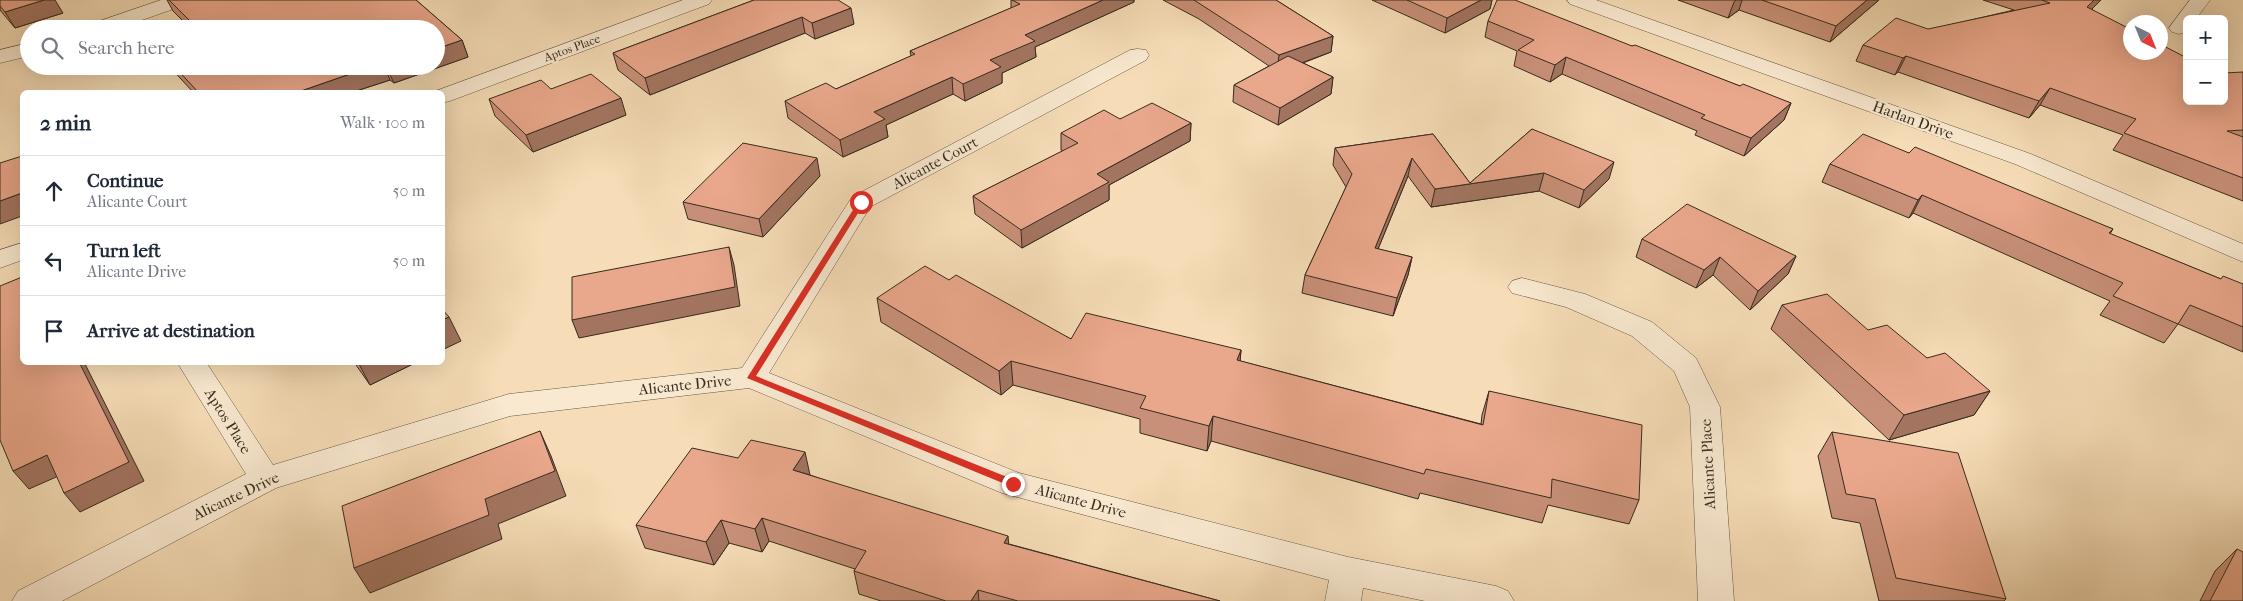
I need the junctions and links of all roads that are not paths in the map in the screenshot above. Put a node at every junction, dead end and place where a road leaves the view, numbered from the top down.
1 (181, 0) edge
2 (702, 0) edge
3 (1577, 0) edge
4 (2200, 0) edge
5 (122, 20) edge
6 (2179, 28) dead end
7 (20, 51) edge
8 (1138, 55) dead end
9 (0, 56) edge
10 (445, 95) edge
11 (20, 252) edge
12 (2243, 254) edge
13 (0, 260) edge
14 (1522, 287) dead end
15 (194, 365) edge
16 (751, 378) junction
17 (265, 479) junction
18 (1345, 586) edge
19 (30, 601) edge
20 (1496, 601) edge
21 (1716, 601) edge

1 - 5 street
2 - 10 street, Aptos Place
3 - 12 street, Harlan Drive
4 - 6 street
7 - 9 street
8 - 16 street, Alicante Court
11 - 13 street
14 - 21 street, Alicante Place
15 - 17 street, Aptos Place
16 - 17 street, Alicante Drive
16 - 18 street, Alicante Drive
17 - 19 street, Alicante Drive
18 - 20 street, Alicante Drive

